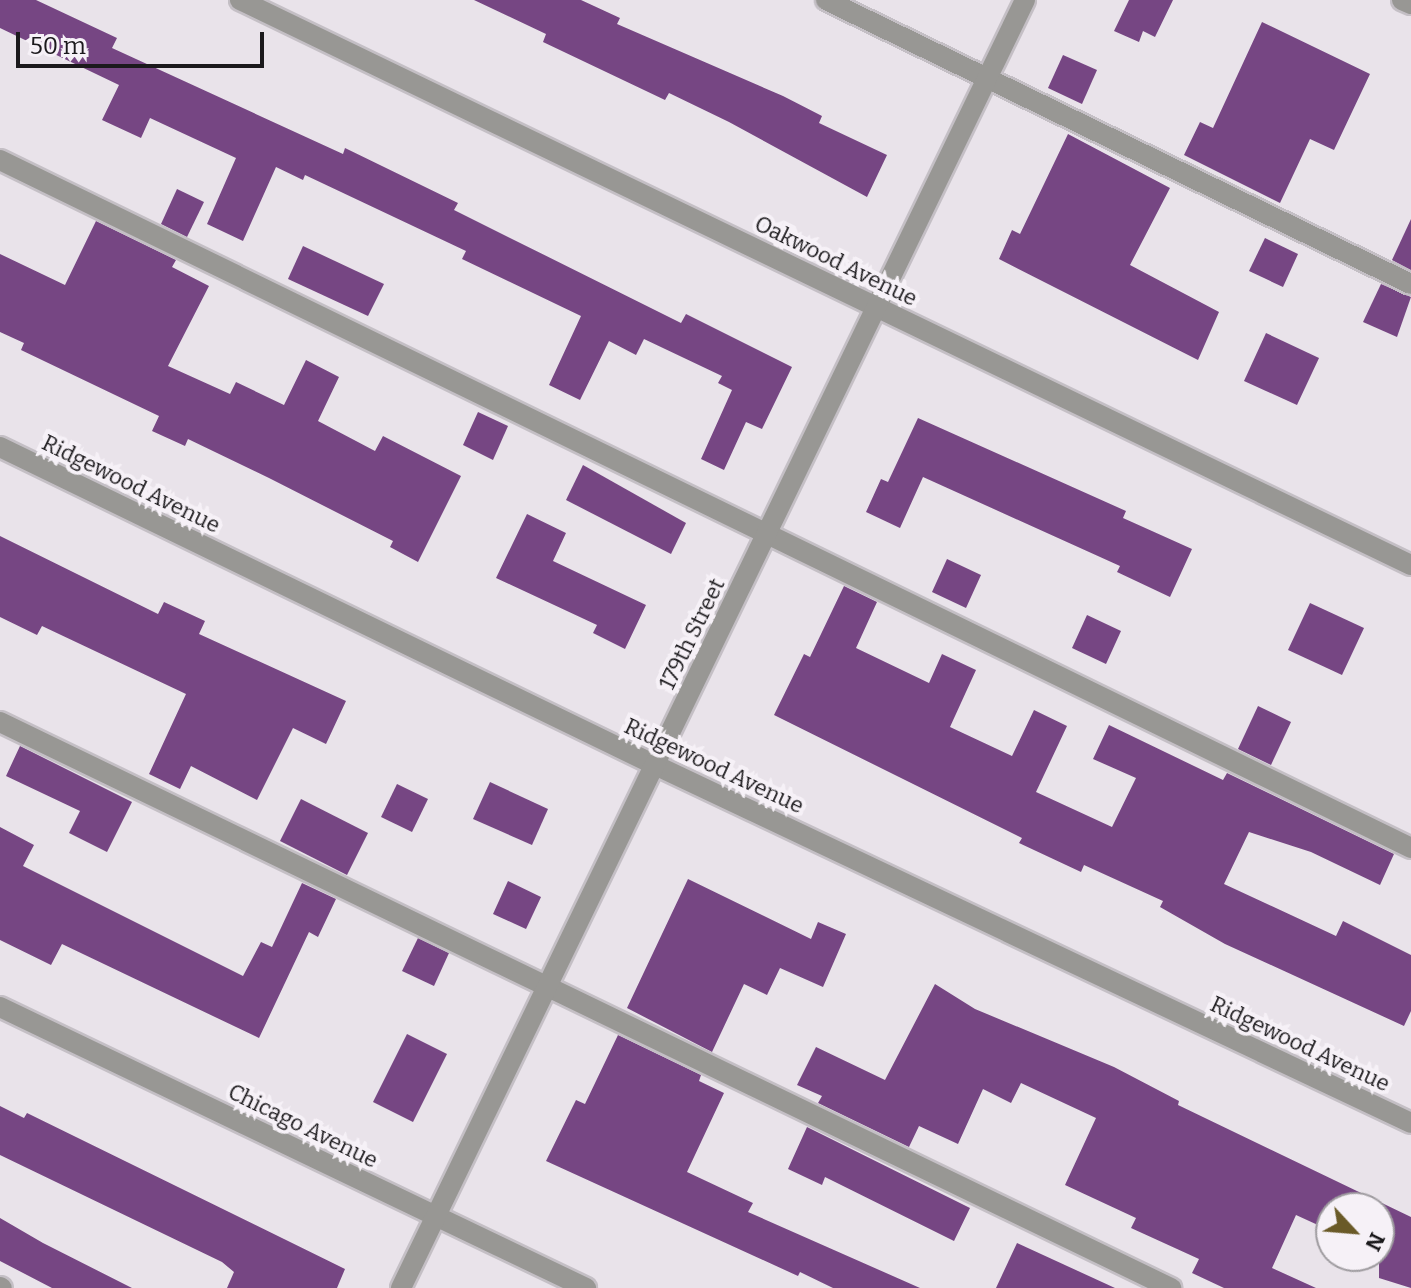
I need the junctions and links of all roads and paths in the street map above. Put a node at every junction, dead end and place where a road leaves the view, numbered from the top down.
1 (240, 0) edge
2 (826, 0) edge
3 (1025, 0) edge
4 (1402, 0) edge
5 (1411, 4) edge
6 (987, 78) junction
7 (0, 160) edge
8 (1411, 284) edge
9 (876, 307) junction
10 (0, 447) edge
11 (768, 533) junction
12 (1411, 565) edge
13 (0, 722) edge
14 (655, 765) junction
15 (1411, 848) edge
16 (547, 987) junction
17 (0, 1007) edge
18 (1411, 1123) edge
19 (436, 1217) junction
20 (401, 1288) edge
21 (586, 1288) edge
22 (1171, 1288) edge

1 - 9 street, Oakwood Avenue
2 - 6 street
3 - 6 street, 179th Street
4 - 5 street
6 - 8 street
6 - 9 street, 179th Street
7 - 11 street
9 - 11 street, 179th Street
9 - 12 street, Oakwood Avenue
10 - 14 street, Ridgewood Avenue
11 - 14 street, 179th Street
11 - 15 street
13 - 16 street
14 - 16 street, 179th Street
14 - 18 street, Ridgewood Avenue
16 - 19 street, 179th Street
16 - 22 street
17 - 19 street, Chicago Avenue
19 - 20 street, 179th Street
19 - 21 street, Chicago Avenue

